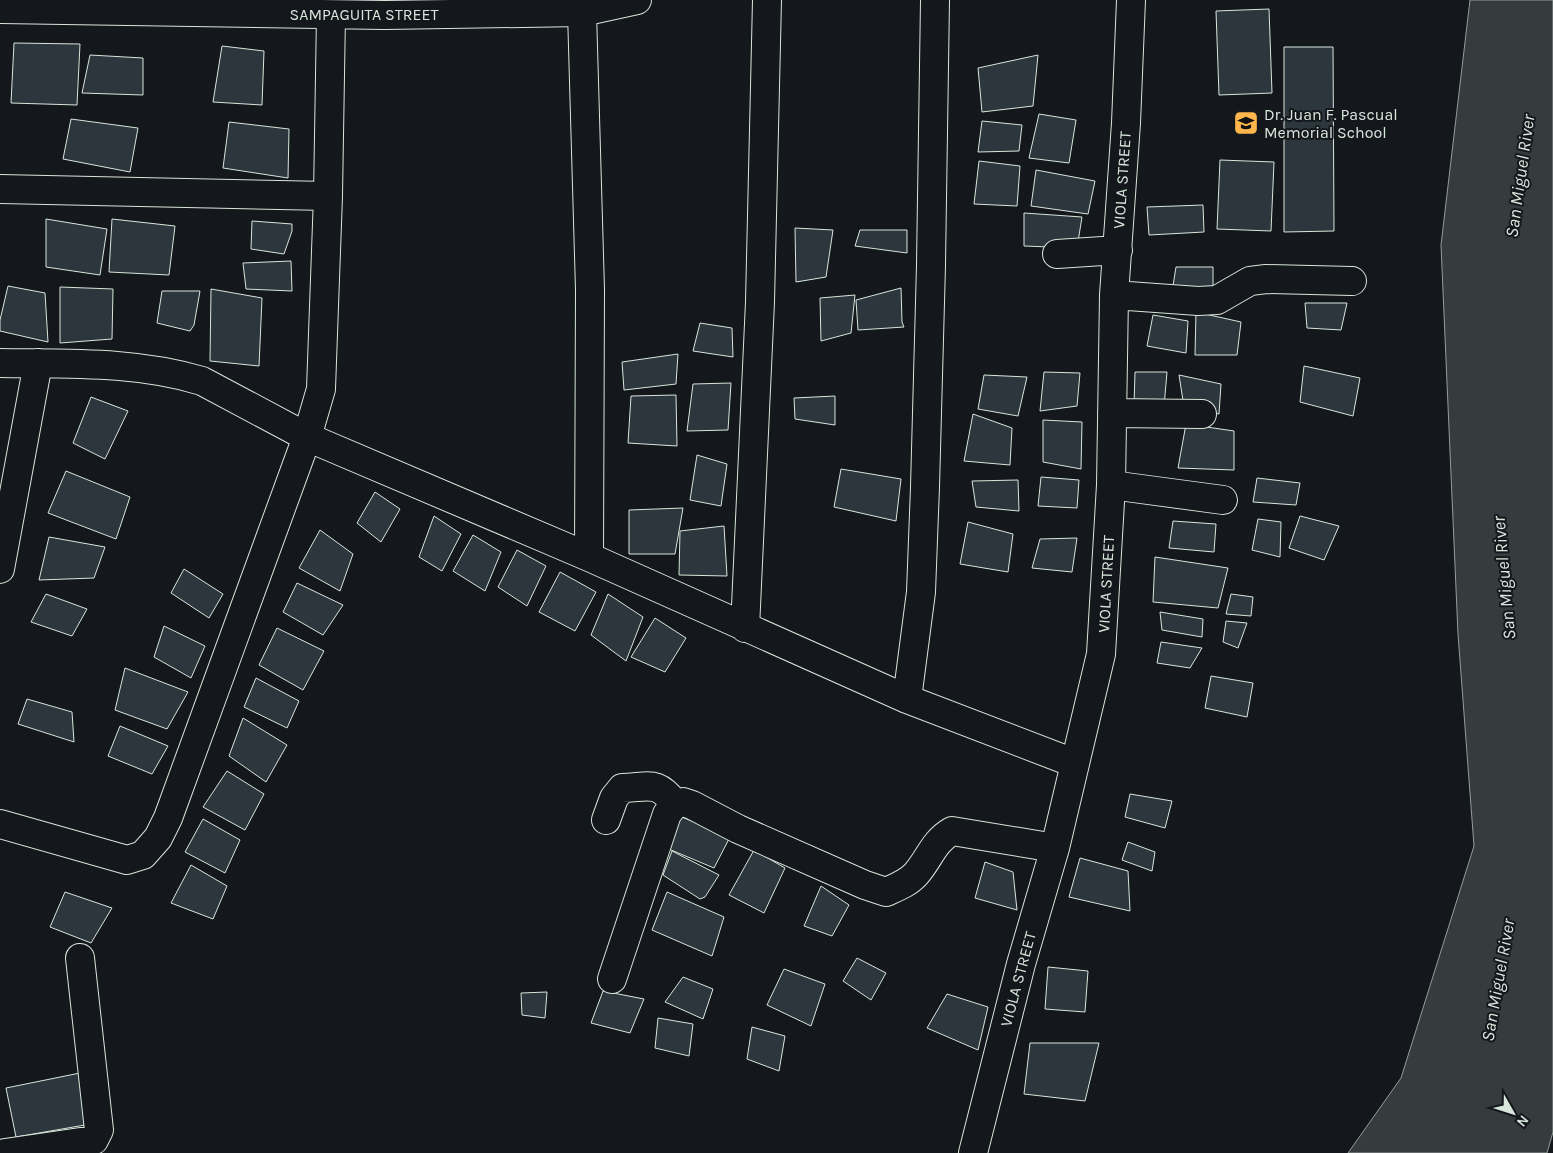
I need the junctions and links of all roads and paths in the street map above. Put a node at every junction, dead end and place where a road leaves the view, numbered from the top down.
1 (637, 0) edge
2 (767, 0) edge
3 (935, 0) edge
4 (1131, 0) edge
5 (568, 8) edge
6 (0, 9) edge
7 (331, 15) junction
8 (0, 189) edge
9 (328, 196) junction
10 (1118, 250) junction
11 (1057, 254) dead end
12 (1352, 281) dead end
13 (1114, 295) junction
14 (0, 363) edge
15 (38, 363) junction
16 (1112, 412) junction
17 (1202, 414) dead end
18 (307, 437) junction
19 (1111, 486) junction
20 (1222, 500) dead end
21 (589, 557) junction
22 (0, 569) edge
23 (745, 628) junction
24 (907, 699) junction
25 (1074, 763) junction
26 (675, 804) junction
27 (606, 820) dead end
28 (0, 824) edge
29 (1055, 848) junction
30 (80, 958) dead end
31 (612, 979) dead end
32 (5, 1153) edge
33 (973, 1153) edge

1 - 5 street, SAMPAGUITA STREET
2 - 23 street
3 - 24 street
4 - 10 street, VIOLA STREET
5 - 7 street, SAMPAGUITA STREET
5 - 21 street
6 - 7 street, SAMPAGUITA STREET
7 - 9 street
8 - 9 street
9 - 18 street
10 - 11 street
10 - 13 street, VIOLA STREET
12 - 13 street
13 - 16 street, VIOLA STREET
14 - 15 street
15 - 18 street
15 - 22 street
16 - 17 street
16 - 19 street, VIOLA STREET
18 - 21 street
18 - 28 street
19 - 20 street
19 - 25 street, VIOLA STREET
21 - 23 street
23 - 24 street
24 - 25 street
25 - 29 street, VIOLA STREET
26 - 27 street
26 - 29 street
26 - 31 street
29 - 33 street, VIOLA STREET
30 - 32 street

